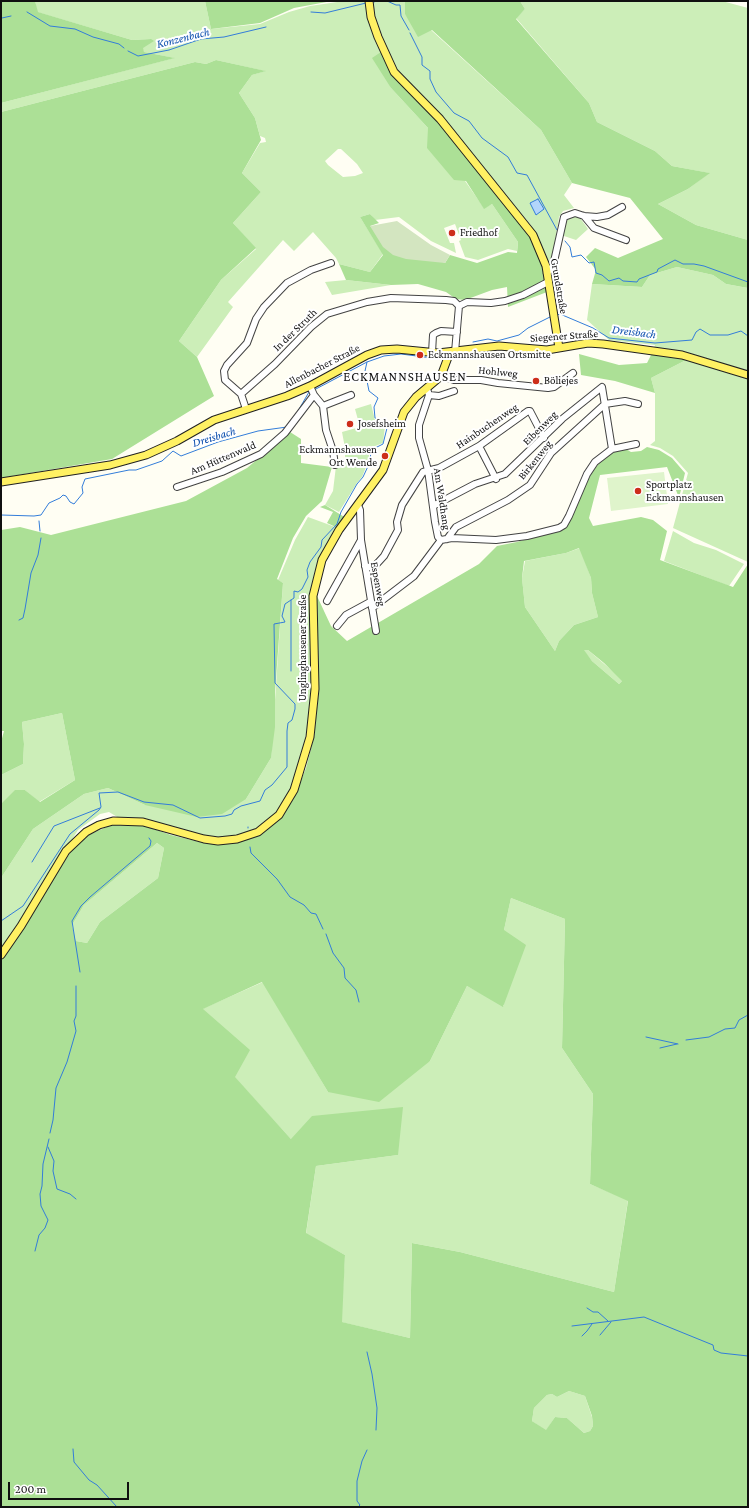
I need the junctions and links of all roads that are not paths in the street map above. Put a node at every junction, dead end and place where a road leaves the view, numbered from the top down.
1 (369, 5) edge
2 (622, 207) dead end
3 (584, 216) junction
4 (626, 240) dead end
5 (331, 263) dead end
6 (547, 273) junction
7 (548, 282) junction
8 (459, 306) junction
9 (457, 332) junction
10 (559, 348) junction
11 (452, 352) junction
12 (432, 353) junction
13 (573, 373) dead end
14 (748, 375) edge
15 (442, 376) junction
16 (312, 390) junction
17 (454, 391) dead end
18 (428, 392) junction
19 (241, 394) junction
20 (350, 395) dead end
21 (605, 404) junction
22 (638, 404) dead end
23 (323, 406) junction
24 (246, 409) junction
25 (544, 438) junction
26 (636, 444) dead end
27 (479, 446) junction
28 (612, 449) junction
29 (335, 465) dead end
30 (428, 470) junction
31 (496, 478) junction
32 (1, 482) edge
33 (177, 487) dead end
34 (358, 505) junction
35 (433, 506) junction
36 (444, 539) junction
37 (360, 540) junction
38 (364, 566) junction
39 (328, 601) dead end
40 (371, 605) junction
41 (337, 626) dead end
42 (376, 631) dead end
43 (1, 955) edge

1 - 6 main road, Grundstraße
2 - 3 street
3 - 4 street
3 - 6 street
5 - 19 street
6 - 7 main road, Grundstraße
7 - 8 street
7 - 10 main road, Grundstraße
8 - 9 street
8 - 19 street, In der Struth
9 - 11 street
9 - 12 street
10 - 11 main road, Siegener Straße
10 - 14 main road, Siegener Straße
11 - 12 main road, Allenbacher Straße
11 - 15 main road
12 - 16 main road, Allenbacher Straße
13 - 15 street, Hohlweg
15 - 18 main road, Unglinghausener Straße
16 - 23 street
16 - 24 main road, Allenbacher Straße
16 - 33 street, Am Hüttenwald
17 - 18 street
18 - 30 street, Am Waldhang
18 - 34 main road, Unglinghausener Straße
19 - 24 street
20 - 23 street
21 - 22 street
21 - 25 street, Eibenweg
21 - 28 street, Eibenweg
21 - 36 street, Birkenweg
23 - 29 street
24 - 32 main road, Allenbacher Straße
25 - 27 street, Hainbuchenweg
25 - 31 street, Eibenweg
26 - 28 street, Am Waldhang
27 - 30 street, Hainbuchenweg
27 - 31 street
28 - 36 street, Am Waldhang
30 - 35 street, Am Waldhang
30 - 38 street
31 - 35 street, Eibenweg
34 - 37 street, Espenweg
34 - 43 main road, Unglinghausener Straße
35 - 36 street, Am Waldhang
36 - 40 street, Birkenweg
37 - 38 street, Espenweg
37 - 39 street
38 - 40 street, Espenweg
40 - 41 street, Birkenweg
40 - 42 street, Espenweg

